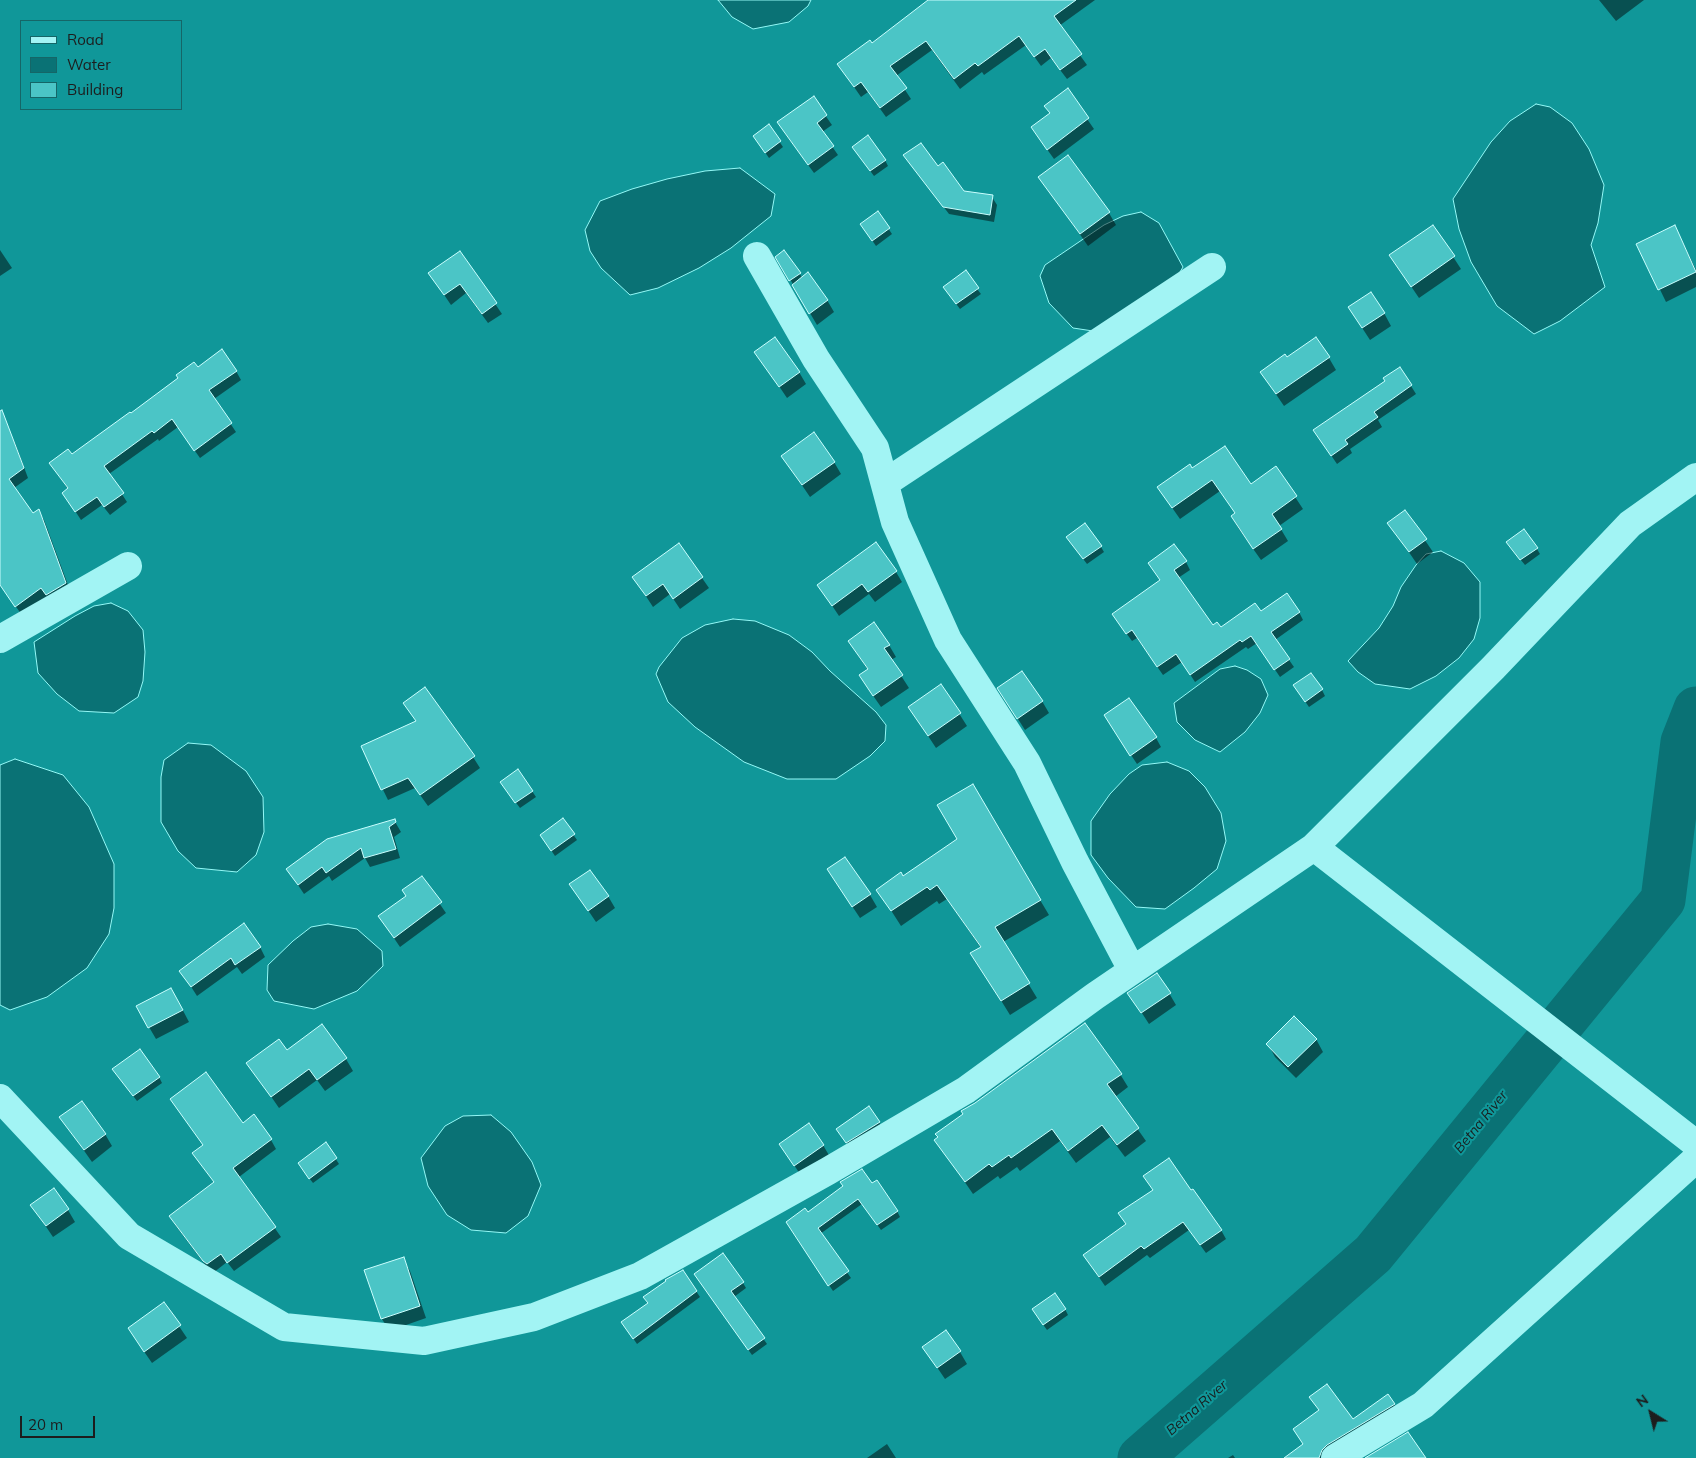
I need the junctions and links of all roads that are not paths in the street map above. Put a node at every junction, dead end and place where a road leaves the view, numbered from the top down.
1 (757, 256) dead end
2 (1212, 267) dead end
3 (1696, 477) edge
4 (885, 483) junction
5 (128, 566) dead end
6 (0, 639) edge
7 (1314, 847) junction
8 (1132, 970) junction
9 (0, 1098) edge
10 (1696, 1144) edge
11 (1696, 1159) edge
12 (1335, 1458) edge

1 - 4 street
2 - 4 street
3 - 7 street
4 - 8 street
5 - 6 street
7 - 8 street
7 - 10 street
8 - 9 street
11 - 12 street

